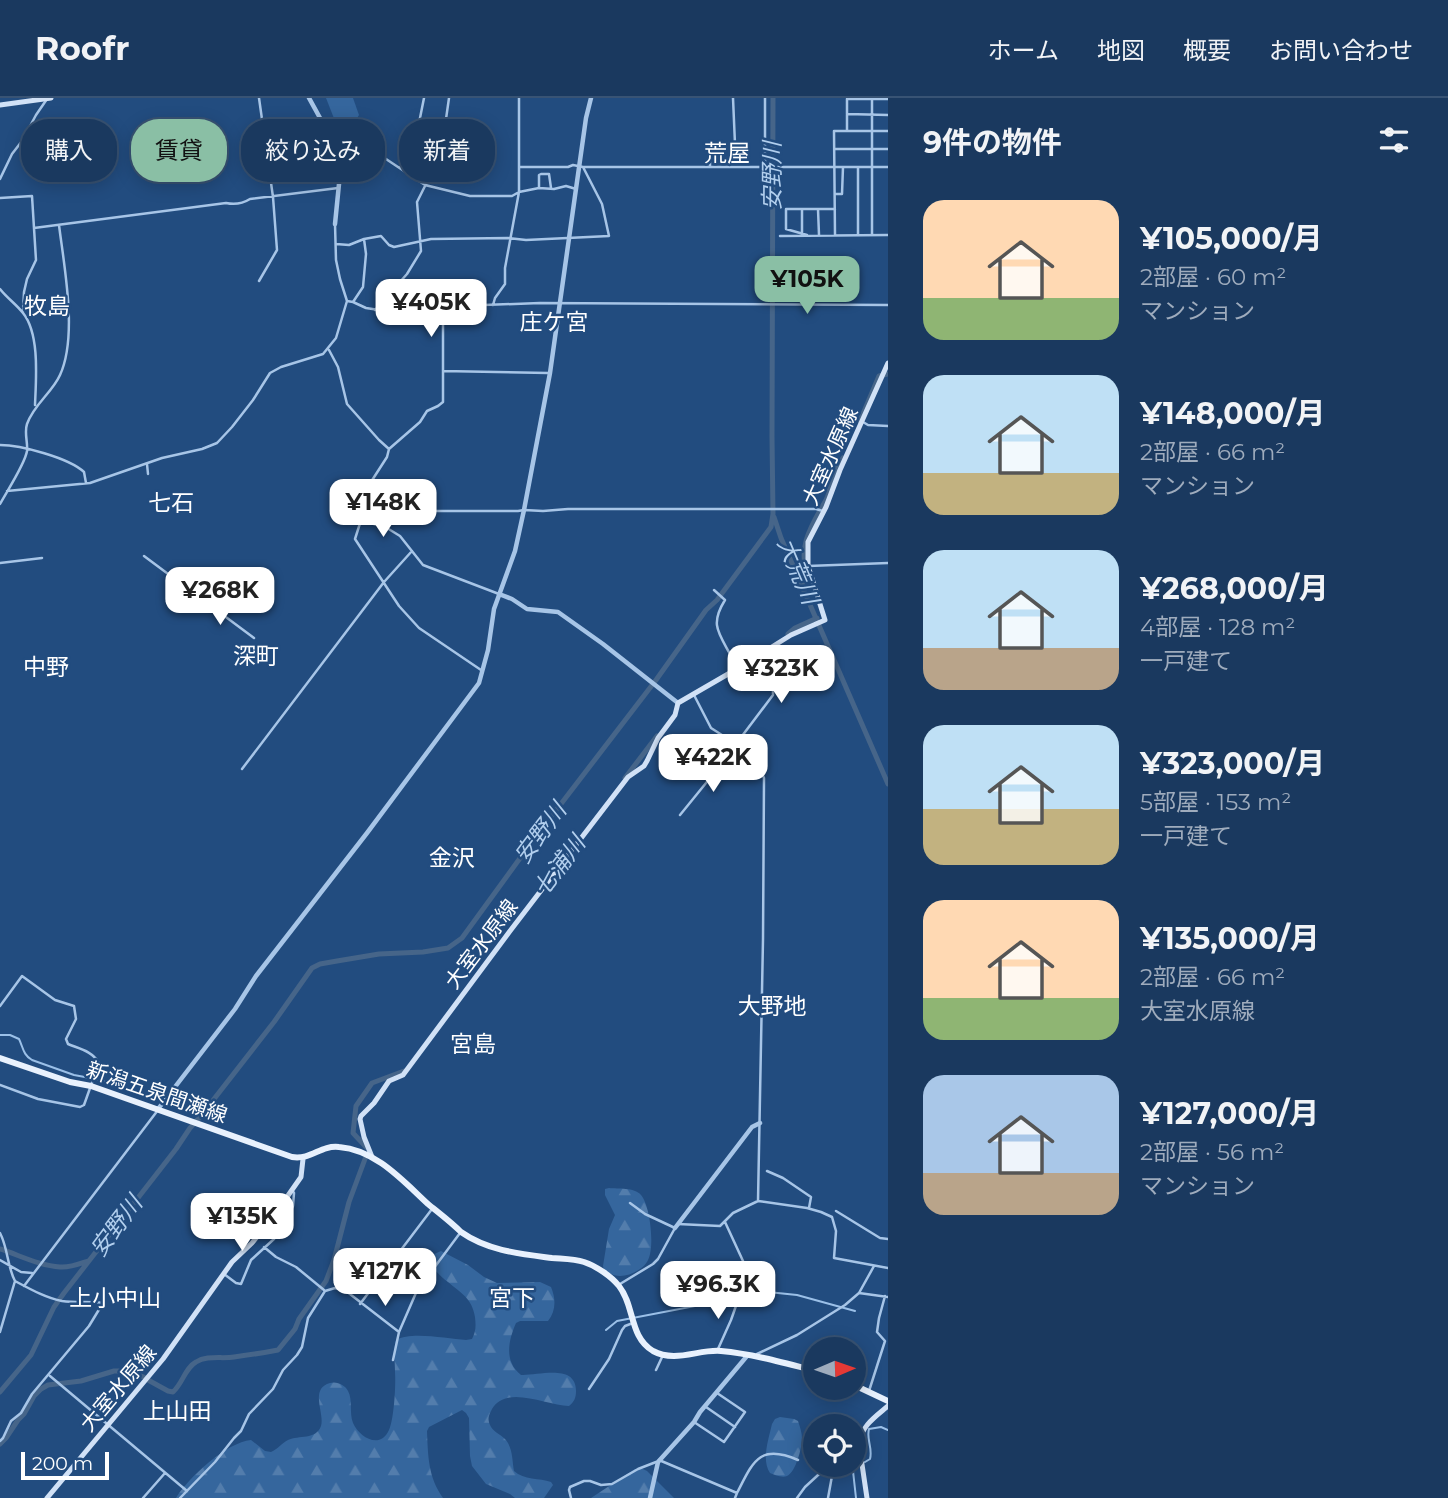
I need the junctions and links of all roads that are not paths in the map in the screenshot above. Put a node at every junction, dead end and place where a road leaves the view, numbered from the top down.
1 (49, 98) edge
2 (259, 98) edge
3 (309, 98) edge
4 (425, 98) edge
5 (449, 98) edge
6 (519, 98) edge
7 (592, 98) edge
8 (733, 98) edge
9 (765, 98) edge
10 (872, 99) edge
11 (886, 99) edge
12 (16, 100) edge
13 (0, 105) edge
14 (847, 114) junction
15 (872, 115) junction
16 (888, 115) edge
17 (320, 119) edge
18 (420, 119) edge
19 (847, 131) junction
20 (872, 131) junction
21 (888, 131) edge
22 (835, 149) junction
23 (872, 149) junction
24 (888, 149) edge
25 (709, 166) junction
26 (766, 166) junction
27 (519, 167) junction
28 (581, 167) junction
29 (835, 167) junction
30 (843, 167) junction
31 (858, 167) junction
32 (872, 167) junction
33 (888, 167) edge
34 (0, 179) edge
35 (339, 182) edge
36 (421, 182) edge
37 (425, 185) junction
38 (338, 188) junction
39 (539, 188) junction
40 (551, 188) junction
41 (576, 189) junction
42 (519, 192) junction
43 (835, 194) junction
44 (273, 197) junction
45 (0, 198) edge
46 (802, 209) junction
47 (818, 209) junction
48 (835, 209) junction
49 (335, 224) joint
50 (59, 225) junction
51 (34, 228) junction
52 (802, 233) junction
53 (818, 235) junction
54 (835, 235) junction
55 (858, 235) junction
56 (872, 235) junction
57 (888, 235) edge
58 (780, 236) dead end
59 (811, 236) junction
60 (569, 238) junction
61 (364, 239) junction
62 (511, 239) junction
63 (420, 241) junction
64 (336, 244) junction
65 (259, 281) dead end
66 (0, 289) edge
67 (347, 301) junction
68 (353, 302) junction
69 (559, 304) junction
70 (493, 305) junction
71 (888, 305) edge
72 (443, 307) junction
73 (375, 310) junction
74 (23, 313) junction
75 (328, 349) junction
76 (888, 363) edge
77 (443, 371) junction
78 (550, 373) junction
79 (34, 408) junction
80 (863, 422) junction
81 (888, 426) edge
82 (0, 445) edge
83 (27, 448) junction
84 (389, 449) junction
85 (147, 464) junction
86 (148, 474) dead end
87 (86, 484) junction
88 (7, 491) junction
89 (366, 493) junction
90 (0, 504) edge
91 (524, 510) junction
92 (821, 510) junction
93 (361, 518) junction
94 (341, 520) dead end
95 (412, 551) junction
96 (144, 556) dead end
97 (42, 558) dead end
98 (0, 563) edge
99 (888, 563) edge
100 (808, 566) junction
101 (384, 582) junction
102 (715, 591) dead end
103 (499, 594) junction
104 (254, 638) dead end
105 (769, 649) junction
106 (735, 670) junction
107 (483, 671) junction
108 (694, 694) junction
109 (678, 703) junction
110 (736, 744) junction
111 (719, 767) dead end
112 (242, 769) dead end
113 (680, 815) dead end
114 (0, 1006) edge
115 (0, 1058) edge
116 (0, 1085) edge
117 (91, 1086) junction
118 (158, 1110) junction
119 (760, 1123) junction
120 (372, 1157) junction
121 (303, 1159) junction
122 (767, 1171) dead end
123 (292, 1190) junction
124 (758, 1201) junction
125 (630, 1203) dead end
126 (433, 1208) junction
127 (809, 1209) junction
128 (836, 1211) dead end
129 (725, 1222) junction
130 (677, 1226) junction
131 (461, 1232) junction
132 (0, 1233) edge
133 (888, 1239) edge
134 (264, 1247) junction
135 (0, 1260) edge
136 (10, 1266) junction
137 (874, 1266) junction
138 (888, 1268) edge
139 (34, 1273) junction
140 (223, 1274) junction
141 (15, 1281) junction
142 (618, 1285) junction
143 (24, 1286) junction
144 (324, 1290) junction
145 (859, 1293) junction
146 (887, 1297) edge
147 (360, 1304) junction
148 (632, 1320) junction
149 (0, 1332) edge
150 (398, 1332) junction
151 (717, 1351) junction
152 (663, 1355) junction
153 (749, 1356) junction
154 (393, 1360) dead end
155 (803, 1368) edge
156 (656, 1370) dead end
157 (49, 1375) junction
158 (589, 1388) dead end
159 (866, 1390) edge
160 (869, 1391) junction
161 (717, 1393) junction
162 (888, 1404) edge
163 (706, 1406) junction
164 (694, 1422) junction
165 (866, 1425) edge
166 (107, 1426) junction
167 (735, 1427) junction
168 (0, 1441) edge
169 (798, 1460) dead end
170 (659, 1461) junction
171 (165, 1473) junction
172 (818, 1477) edge
173 (831, 1477) edge
174 (864, 1477) edge
175 (187, 1491) junction
176 (736, 1496) edge
177 (47, 1498) edge
178 (144, 1498) edge
179 (180, 1498) edge
180 (571, 1498) edge
181 (650, 1498) edge
182 (797, 1498) edge
183 (828, 1498) edge
184 (867, 1498) edge

1 - 12 main road
1 - 34 street
2 - 44 street
3 - 17 street
4 - 18 street
5 - 37 street
6 - 27 street
7 - 28 street
8 - 25 street
9 - 26 street
10 - 11 street
10 - 14 street
10 - 15 street
12 - 13 main road
14 - 15 street
14 - 19 street
15 - 16 street
15 - 20 street
19 - 20 street
19 - 22 street
20 - 21 street
20 - 23 street
22 - 23 street
22 - 29 street
23 - 24 street
23 - 32 street
25 - 26 street
25 - 28 street
26 - 29 street
27 - 28 street
27 - 42 street
28 - 41 street
28 - 60 street
29 - 30 street
29 - 43 street
30 - 31 street
30 - 43 street
31 - 32 street
31 - 55 street
32 - 33 street
32 - 56 street
35 - 38 street
36 - 37 street
37 - 42 street
37 - 63 street
38 - 44 street
38 - 49 street
39 - 40 street
39 - 40 street
39 - 42 street
40 - 41 street
41 - 60 street
42 - 62 street
43 - 48 street
44 - 50 street
44 - 65 street
45 - 51 street
46 - 47 street
46 - 52 street
46 - 52 street
47 - 48 street
47 - 53 street
48 - 54 street
49 - 64 street
50 - 51 street
50 - 79 street
51 - 74 street
52 - 59 street
53 - 54 street
53 - 59 street
54 - 55 street
55 - 56 street
56 - 57 street
58 - 59 street
60 - 62 street
60 - 69 street
61 - 63 street
61 - 64 street
61 - 68 street
62 - 63 street
62 - 70 street
63 - 73 street
64 - 67 street
66 - 74 street
67 - 68 street
67 - 75 street
68 - 73 street
69 - 70 street
69 - 71 street
69 - 78 street
70 - 72 street
72 - 73 street
72 - 77 street
74 - 79 street
75 - 84 street
75 - 85 street
76 - 80 main road, 大室水原線
77 - 78 street
77 - 84 street
78 - 91 street
79 - 83 street
80 - 81 street
80 - 92 main road, 大室水原線
82 - 83 street
83 - 87 street
83 - 88 street
84 - 89 street
85 - 86 street
85 - 87 street
87 - 88 street
88 - 90 street
89 - 91 street
89 - 93 street
91 - 92 street
91 - 103 street
92 - 100 main road, 大室水原線
93 - 94 street
93 - 95 street
93 - 101 street
95 - 101 street
95 - 103 street
96 - 104 street
97 - 98 street
99 - 100 street
100 - 105 main road, 大室水原線
101 - 107 street
101 - 112 street
102 - 106 street
103 - 107 street
103 - 109 street
105 - 106 main road, 大室水原線
105 - 110 street
106 - 108 main road, 大室水原線
107 - 118 street
108 - 109 main road, 大室水原線
108 - 110 street
109 - 120 main road, 大室水原線
110 - 119 street
111 - 113 street
114 - 117 street
115 - 117 main road, 新潟五泉間瀬線
116 - 117 street
117 - 118 main road, 新潟五泉間瀬線
118 - 121 main road, 新潟五泉間瀬線
118 - 139 street
119 - 124 street
119 - 130 street
120 - 121 main road
120 - 126 main road
121 - 123 main road, 大室水原線
122 - 127 street
123 - 134 street
123 - 140 main road, 大室水原線
124 - 127 street
124 - 129 street
125 - 130 street
126 - 131 main road
126 - 147 street
127 - 137 street
128 - 133 street
129 - 130 street
129 - 151 street
130 - 142 street
131 - 142 main road
131 - 150 street
132 - 136 street
134 - 140 street
134 - 144 street
135 - 136 street
136 - 139 street
136 - 141 street
137 - 138 street
137 - 145 street
139 - 143 street
140 - 166 main road, 大室水原線
141 - 143 street
141 - 149 street
142 - 148 main road
143 - 157 street
144 - 147 street
144 - 175 street
145 - 146 street
145 - 153 street
146 - 160 street
147 - 150 street
148 - 152 main road
148 - 158 street
150 - 154 street
151 - 152 main road
151 - 153 main road
152 - 156 street
153 - 155 main road
153 - 161 street
157 - 166 street
157 - 168 street
159 - 160 main road
160 - 162 main road
161 - 163 street
161 - 167 street
162 - 165 main road
163 - 164 street
163 - 167 street
164 - 167 street
164 - 170 street
166 - 171 street
166 - 177 main road, 大室水原線
169 - 176 street
170 - 176 street
170 - 180 street
170 - 181 street
171 - 175 street
171 - 178 street
172 - 182 street
173 - 183 street
174 - 184 main road
175 - 179 street

